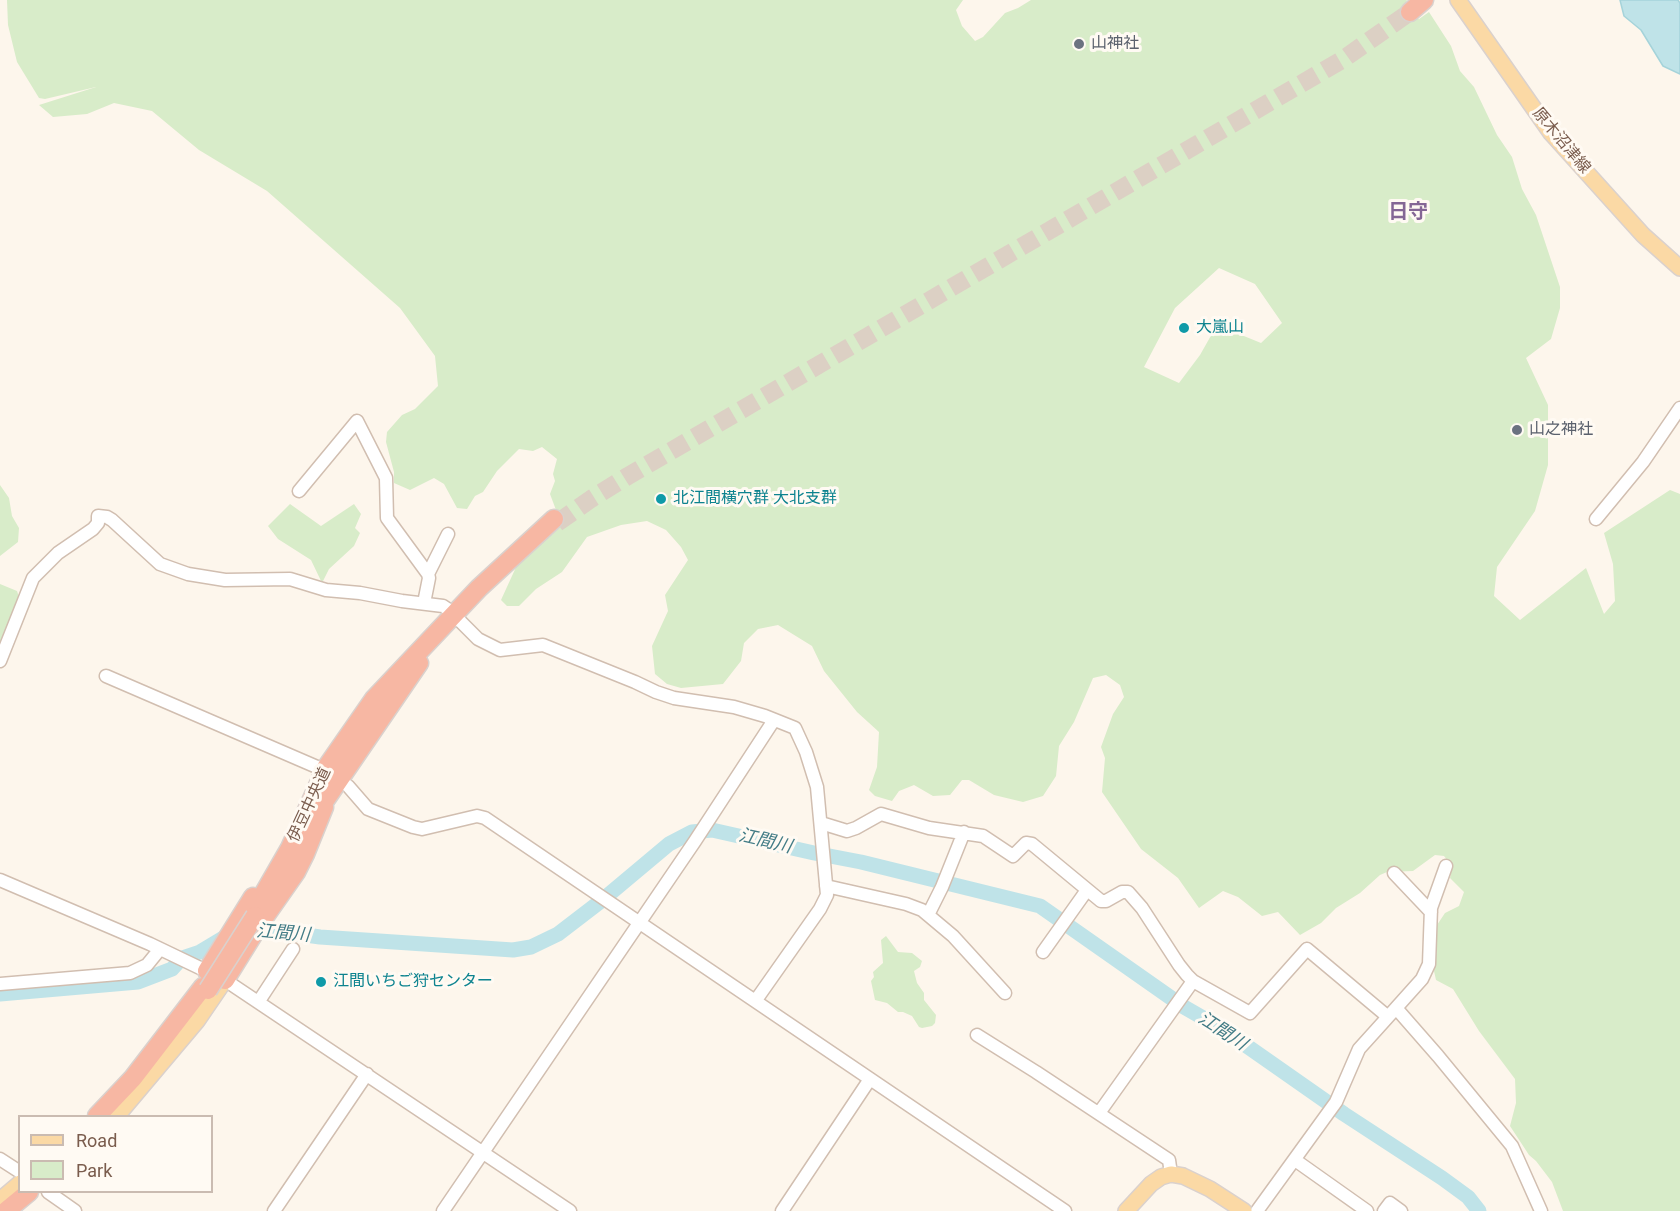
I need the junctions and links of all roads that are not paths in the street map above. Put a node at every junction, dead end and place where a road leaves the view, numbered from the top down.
1 (1458, 0) edge
2 (1680, 268) edge
3 (1680, 408) edge
4 (299, 491) dead end
5 (1596, 519) dead end
6 (556, 521) tunnel mouth
7 (448, 534) dead end
8 (428, 574) junction
9 (424, 603) junction
10 (449, 610) dead end
11 (459, 620) dead end
12 (0, 661) edge
13 (106, 676) dead end
14 (774, 720) junction
15 (317, 767) dead end
16 (332, 790) junction
17 (821, 823) junction
18 (964, 832) junction
19 (1446, 866) dead end
20 (1394, 873) dead end
21 (0, 880) edge
22 (826, 886) junction
23 (1087, 890) junction
24 (1431, 912) junction
25 (928, 915) junction
26 (252, 917) junction
27 (639, 922) junction
28 (293, 950) dead end
29 (165, 951) junction
30 (1043, 952) dead end
31 (205, 974) junction
32 (225, 980) junction
33 (1193, 981) junction
34 (0, 984) edge
35 (1005, 993) dead end
36 (756, 1000) junction
37 (260, 1001) junction
38 (1391, 1012) junction
39 (977, 1035) dead end
40 (367, 1074) junction
41 (870, 1079) junction
42 (1099, 1113) junction
43 (89, 1115) edge
44 (98, 1115) edge
45 (105, 1115) edge
46 (118, 1115) edge
47 (482, 1152) junction
48 (0, 1159) edge
49 (1295, 1160) junction
50 (18, 1171) edge
51 (1171, 1174) junction
52 (18, 1185) edge
53 (18, 1193) edge
54 (27, 1193) edge
55 (38, 1193) edge
56 (51, 1193) edge
57 (0, 1200) edge
58 (0, 1209) edge
59 (6, 1211) edge
60 (17, 1211) edge
61 (75, 1211) edge
62 (274, 1211) edge
63 (443, 1211) edge
64 (570, 1211) edge
65 (782, 1211) edge
66 (1065, 1211) edge
67 (1126, 1211) edge
68 (1244, 1211) edge
69 (1257, 1211) edge
70 (1366, 1211) edge
71 (1384, 1211) edge
72 (1401, 1211) edge
73 (1540, 1211) edge

1 - 2 main road, 原木沼津線
3 - 5 street
4 - 8 street
6 - 16 highway, 伊豆中央道
7 - 8 street
8 - 9 street
9 - 10 street
9 - 12 street
11 - 14 street
13 - 15 street
14 - 17 street
14 - 27 street
16 - 26 highway, 伊豆中央道
16 - 27 street
17 - 18 street
17 - 22 street
18 - 23 street
18 - 25 street
19 - 24 street
20 - 24 street
21 - 29 street
22 - 25 street
22 - 36 street
23 - 30 street
23 - 33 street
24 - 38 street
25 - 35 street
26 - 31 highway, 伊豆中央道, bridge
26 - 31 highway
26 - 32 highway
27 - 36 street
27 - 47 street
28 - 37 street
29 - 31 street
29 - 34 street
31 - 32 street
31 - 43 main road
31 - 44 highway, 伊豆中央道
31 - 45 highway, 伊豆中央道
32 - 37 street
32 - 46 main road
33 - 38 street
33 - 42 street
36 - 41 street
37 - 40 street
38 - 49 street
38 - 73 street
39 - 42 street
40 - 47 street
40 - 62 street
41 - 65 street
41 - 66 street
42 - 51 street
47 - 63 street
47 - 64 street
48 - 50 street
49 - 69 street
49 - 70 street
51 - 67 main road
51 - 68 main road
52 - 57 main road
53 - 58 highway
54 - 59 highway
55 - 60 main road
56 - 61 street
71 - 72 street

